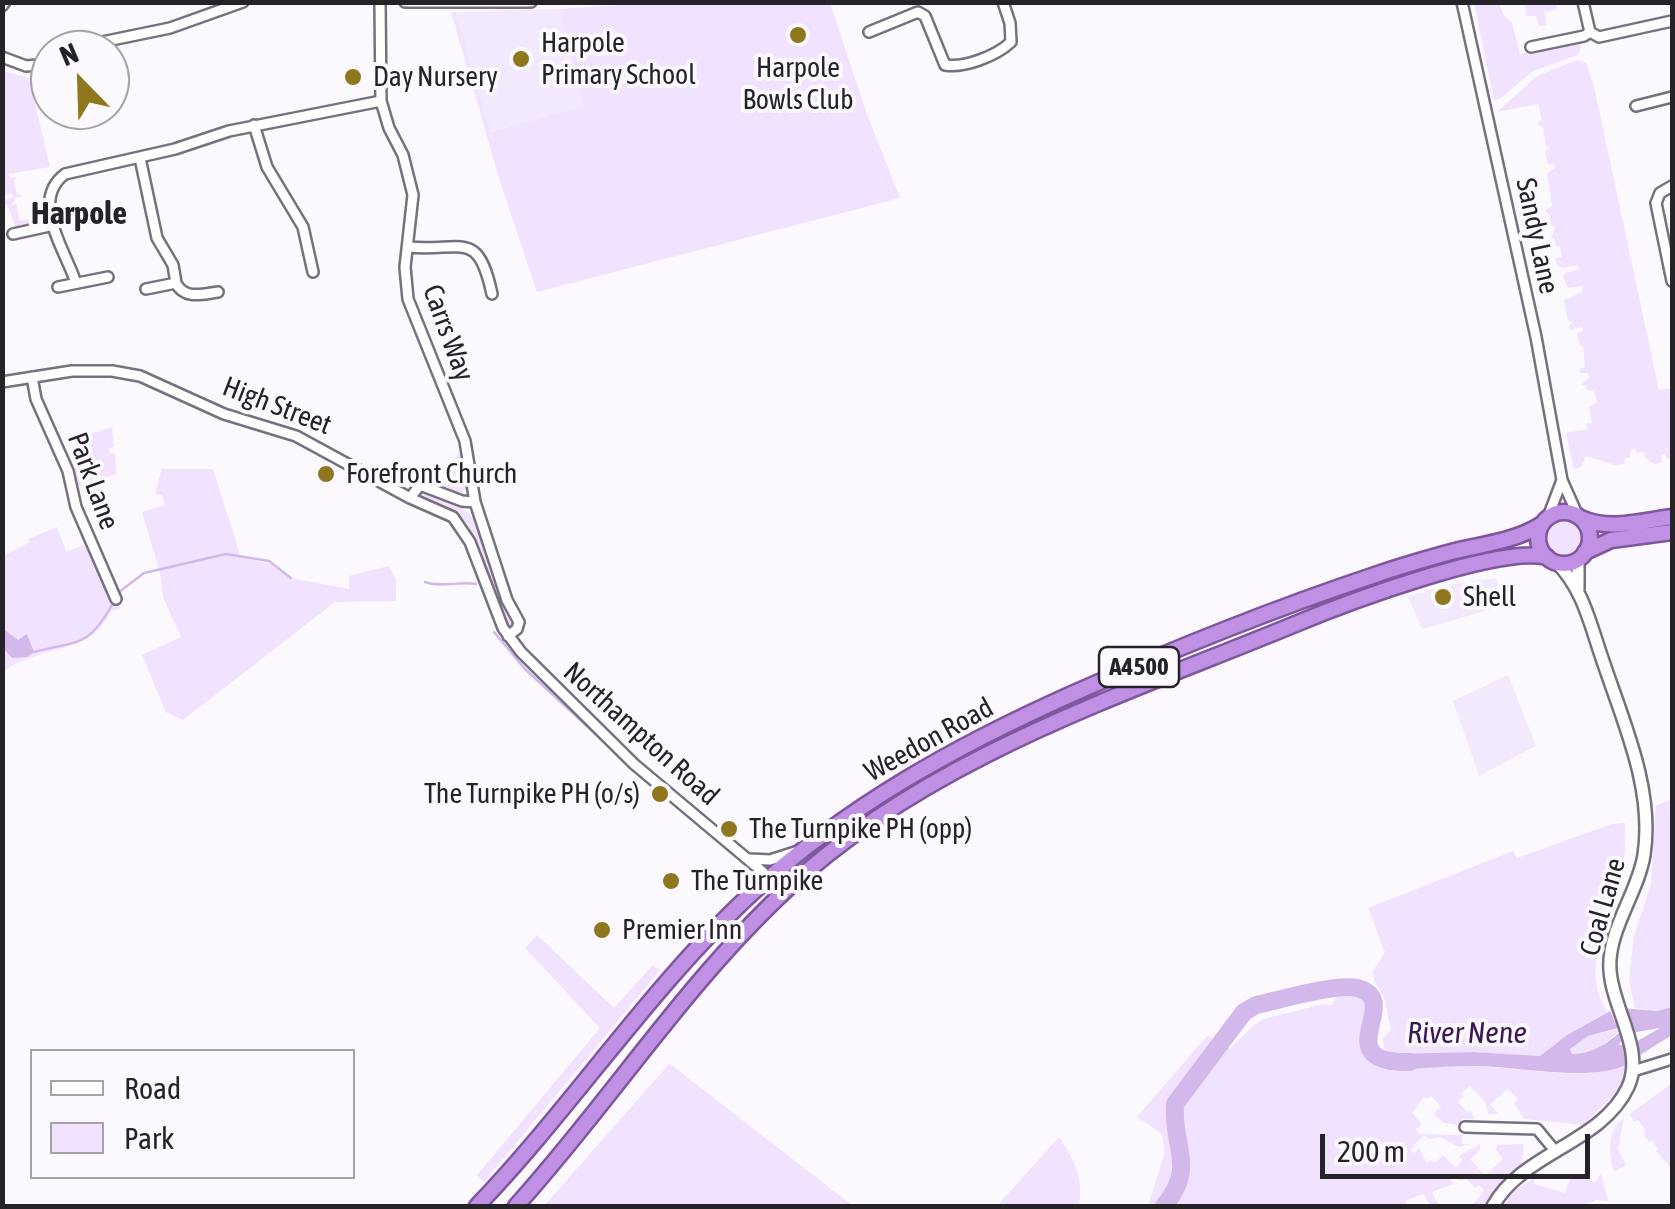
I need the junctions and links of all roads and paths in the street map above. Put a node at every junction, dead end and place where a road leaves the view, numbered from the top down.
1 (243, 2) edge
2 (380, 2) edge
3 (405, 2) edge
4 (531, 2) edge
5 (1003, 2) edge
6 (1462, 2) edge
7 (1583, 2) edge
8 (1672, 21) edge
9 (869, 32) dead end
10 (1590, 32) junction
11 (130, 36) edge
12 (1531, 48) dead end
13 (2, 57) edge
14 (30, 66) edge
15 (1672, 97) edge
16 (382, 101) junction
17 (1636, 106) dead end
18 (254, 125) junction
19 (140, 158) junction
20 (1672, 186) edge
21 (54, 224) junction
22 (13, 234) dead end
23 (409, 247) junction
24 (1671, 266) edge
25 (312, 272) dead end
26 (108, 277) dead end
27 (1672, 281) edge
28 (76, 282) junction
29 (176, 283) junction
30 (58, 287) dead end
31 (146, 288) dead end
32 (218, 292) dead end
33 (492, 294) dead end
34 (32, 377) junction
35 (2, 382) edge
36 (1562, 480) junction
37 (410, 498) junction
38 (475, 502) junction
39 (1579, 516) junction
40 (1672, 517) edge
41 (1545, 521) junction
42 (1672, 532) edge
43 (1582, 556) junction
44 (1551, 560) junction
45 (1578, 588) junction
46 (116, 599) dead end
47 (508, 636) junction
48 (803, 849) junction
49 (752, 862) junction
50 (770, 878) junction
51 (789, 887) junction
52 (751, 894) junction
53 (1672, 1059) edge
54 (1633, 1066) junction
55 (1464, 1128) dead end
56 (1556, 1152) junction
57 (477, 1206) edge
58 (516, 1206) edge
59 (1493, 1206) edge

1 - 11 street
2 - 16 street, Carrs Way
3 - 4 street
5 - 9 street
6 - 36 street, Sandy Lane
7 - 10 street
8 - 10 street
10 - 12 street
13 - 14 street
15 - 17 street
16 - 18 street
16 - 23 street, Carrs Way
18 - 19 street
18 - 25 street
19 - 21 street
19 - 29 street
20 - 24 street
21 - 22 street
21 - 28 street
23 - 33 street
23 - 38 street, Carrs Way
24 - 27 street
26 - 28 street
28 - 30 street
29 - 31 street
29 - 32 street
34 - 35 street, High Street
34 - 37 street, High Street
34 - 46 street, Park Lane
36 - 39 street
36 - 41 street
37 - 38 street
37 - 47 street, High Street
38 - 47 street, Carrs Way
39 - 40 highway
39 - 41 highway
39 - 43 highway
41 - 44 highway
41 - 48 highway, Weedon Road / A4500
42 - 43 highway
43 - 44 highway
43 - 45 street, Coal Lane
44 - 45 street, Coal Lane
44 - 51 highway, Weedon Road / A4500
45 - 54 street, Coal Lane
47 - 49 street, Northampton Road
48 - 49 street
48 - 50 highway, Weedon Road / A4500
49 - 50 street, Northampton Road
49 - 52 street
50 - 51 street, Northampton Road
50 - 52 highway, Weedon Road / A4500
51 - 58 highway, Weedon Road / A4500
52 - 57 highway, Weedon Road / A4500
53 - 54 street
54 - 56 street
55 - 56 street
56 - 59 street

